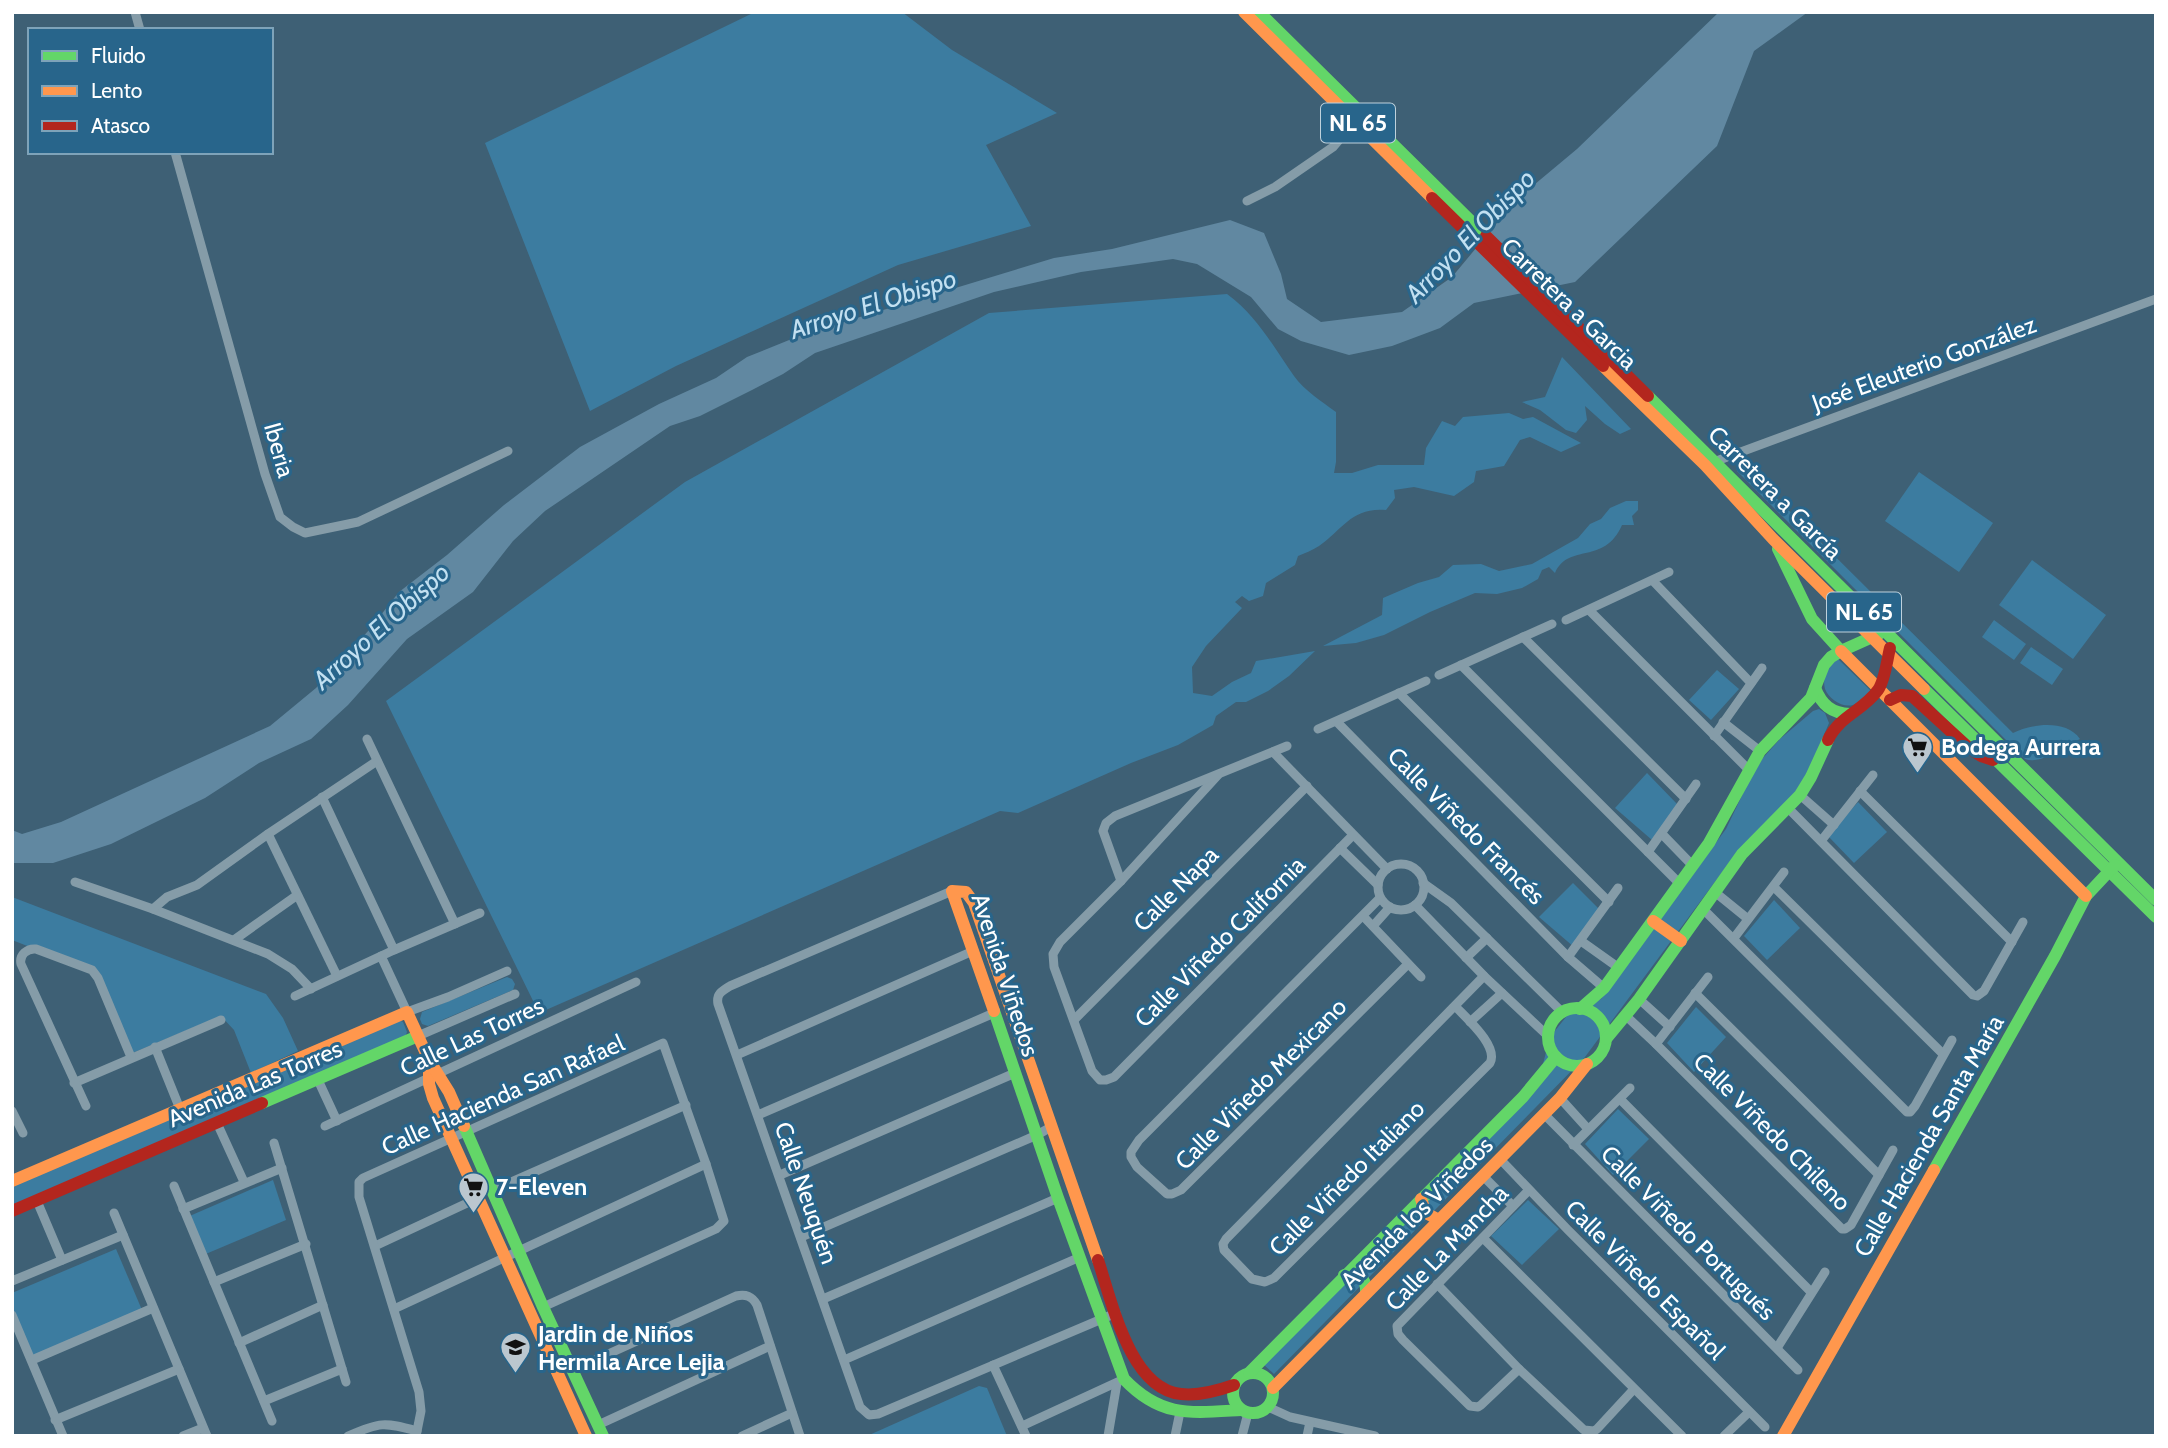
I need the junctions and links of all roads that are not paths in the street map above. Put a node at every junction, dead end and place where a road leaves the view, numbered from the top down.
1 (1244, 12) edge
2 (1259, 12) edge
3 (1355, 121) junction
4 (176, 154) edge
5 (1247, 201) dead end
6 (1474, 232) junction
7 (2156, 299) edge
8 (1570, 327) joint
9 (508, 451) dead end
10 (1710, 463) junction
11 (1773, 539) junction
12 (1669, 572) dead end
13 (1653, 581) junction
14 (1589, 610) junction
15 (1566, 620) dead end
16 (1552, 624) dead end
17 (1882, 636) junction
18 (1523, 637) junction
19 (1841, 651) junction
20 (1888, 654) junction
21 (1461, 665) junction
22 (1762, 667) dead end
23 (1439, 675) dead end
24 (1426, 681) dead end
25 (1751, 683) junction
26 (1815, 688) junction
27 (1879, 689) junction
28 (1399, 692) junction
29 (1889, 701) junction
30 (1850, 714) junction
31 (1337, 722) junction
32 (1723, 722) junction
33 (1318, 729) dead end
34 (1714, 736) junction
35 (367, 739) dead end
36 (1287, 746) dead end
37 (1760, 751) junction
38 (1273, 752) junction
39 (377, 761) junction
40 (1999, 761) junction
41 (1749, 770) junction
42 (1218, 775) junction
43 (1873, 775) dead end
44 (1696, 784) dead end
45 (1307, 786) junction
46 (1860, 791) junction
47 (1800, 795) junction
48 (322, 797) junction
49 (1686, 799) junction
50 (1788, 808) junction
51 (1834, 824) junction
52 (268, 834) junction
53 (1662, 834) junction
54 (1353, 835) junction
55 (1821, 841) junction
56 (1340, 848) junction
57 (1648, 852) junction
58 (1693, 866) junction
59 (2113, 866) junction
60 (1387, 869) junction
61 (1784, 872) dead end
62 (1121, 881) junction
63 (75, 882) dead end
64 (1423, 883) junction
65 (1680, 884) junction
66 (1378, 885) junction
67 (1774, 887) junction
68 (1618, 888) dead end
69 (953, 891) junction
70 (1716, 893) junction
71 (296, 896) junction
72 (2087, 896) junction
73 (1380, 898) junction
74 (2156, 900) edge
75 (1609, 902) junction
76 (1415, 905) junction
77 (1390, 907) junction
78 (153, 909) junction
79 (1704, 910) junction
80 (480, 913) dead end
81 (1363, 916) junction
82 (2156, 917) edge
83 (1748, 919) junction
84 (1653, 921) junction
85 (2023, 922) dead end
86 (455, 924) junction
87 (1373, 926) junction
88 (1487, 938) junction
89 (1734, 938) junction
90 (234, 940) junction
91 (1581, 941) junction
92 (1681, 941) junction
93 (2012, 942) junction
94 (394, 950) junction
95 (973, 951) junction
96 (381, 956) junction
97 (1568, 957) junction
98 (1466, 958) junction
99 (1408, 964) junction
100 (1619, 968) junction
101 (507, 971) dead end
102 (337, 976) junction
103 (1484, 976) junction
104 (1422, 977) dead end
105 (1707, 977) dead end
106 (636, 982) dead end
107 (1604, 988) junction
108 (311, 989) junction
109 (1502, 993) junction
110 (1695, 993) junction
111 (515, 994) dead end
112 (295, 996) dead end
113 (1639, 999) junction
114 (1455, 1006) junction
115 (1580, 1009) junction
116 (407, 1012) junction
117 (994, 1013) junction
118 (1563, 1013) junction
119 (1625, 1016) junction
120 (221, 1020) dead end
121 (1073, 1020) junction
122 (1470, 1022) junction
123 (1670, 1027) junction
124 (418, 1036) junction
125 (1548, 1036) junction
126 (1606, 1039) junction
127 (1952, 1040) dead end
128 (1656, 1044) junction
129 (155, 1047) junction
130 (1943, 1054) junction
131 (737, 1055) junction
132 (131, 1057) junction
133 (1556, 1057) junction
134 (1587, 1064) junction
135 (1015, 1073) junction
136 (433, 1076) junction
137 (318, 1080) junction
138 (74, 1083) junction
139 (1630, 1088) dead end
140 (1560, 1098) junction
141 (1620, 1099) junction
142 (686, 1105) junction
143 (86, 1106) dead end
144 (180, 1109) junction
145 (12, 1111) edge
146 (1544, 1114) junction
147 (758, 1115) junction
148 (337, 1121) junction
149 (218, 1123) junction
150 (325, 1126) dead end
151 (1051, 1127) junction
152 (1588, 1129) junction
153 (23, 1133) dead end
154 (466, 1133) junction
155 (1037, 1135) junction
156 (451, 1140) junction
157 (274, 1143) dead end
158 (1573, 1145) junction
159 (1893, 1150) dead end
160 (1500, 1159) junction
161 (706, 1164) junction
162 (282, 1167) junction
163 (780, 1175) junction
164 (1879, 1175) junction
165 (1483, 1176) junction
166 (12, 1181) edge
167 (244, 1182) junction
168 (174, 1186) dead end
169 (1529, 1190) junction
170 (491, 1191) junction
171 (478, 1198) junction
172 (1058, 1198) junction
173 (1421, 1199) junction
174 (37, 1201) junction
175 (1513, 1206) junction
176 (183, 1209) junction
177 (12, 1211) edge
178 (114, 1213) dead end
179 (1439, 1220) junction
180 (123, 1235) junction
181 (801, 1237) junction
182 (1483, 1237) junction
183 (306, 1244) junction
184 (375, 1246) junction
185 (513, 1255) junction
186 (1080, 1257) junction
187 (62, 1259) junction
188 (1825, 1272) dead end
189 (1344, 1275) junction
190 (12, 1281) edge
191 (214, 1282) junction
192 (1437, 1284) junction
193 (1811, 1292) junction
194 (1366, 1293) junction
195 (823, 1299) junction
196 (323, 1305) junction
197 (543, 1307) junction
198 (153, 1308) junction
199 (394, 1309) junction
200 (1116, 1312) junction
201 (12, 1315) edge
202 (1102, 1318) junction
203 (239, 1343) junction
204 (770, 1346) junction
205 (1777, 1348) junction
206 (32, 1360) junction
207 (844, 1360) junction
208 (993, 1365) junction
209 (179, 1369) junction
210 (342, 1369) junction
211 (1520, 1369) junction
212 (573, 1370) junction
213 (1798, 1370) dead end
214 (1249, 1373) junction
215 (1121, 1381) junction
216 (346, 1382) dead end
217 (1234, 1385) junction
218 (1273, 1388) junction
219 (1634, 1390) junction
220 (264, 1401) junction
221 (1268, 1407) junction
222 (1245, 1411) junction
223 (792, 1412) junction
224 (1180, 1412) junction
225 (1749, 1412) junction
226 (55, 1420) junction
227 (272, 1421) dead end
228 (1310, 1422) junction
229 (1765, 1427) dead end
230 (601, 1431) edge
231 (1024, 1431) edge
232 (205, 1432) edge
233 (417, 1434) edge
234 (63, 1436) edge
235 (183, 1436) edge
236 (348, 1436) edge
237 (586, 1436) edge
238 (742, 1436) edge
239 (800, 1436) edge
240 (1108, 1436) edge
241 (1175, 1436) edge
242 (1242, 1436) edge
243 (1307, 1436) edge
244 (1374, 1436) edge
245 (1682, 1436) edge
246 (1724, 1436) edge
247 (1783, 1436) edge

1 - 3 street, Carretera a Garcia / NL 65
2 - 6 street, Carretera a Garcia / NL 65
3 - 5 street
3 - 6 street, Carretera a Garcia / NL 65
4 - 9 street, Iberia
6 - 8 street, Carretera a Garcia / NL 65
7 - 10 street, José Eleuterio González
8 - 10 street, Carretera a García / NL 65
10 - 11 street, NL 65
10 - 17 street, Carretera a García / NL 65
11 - 17 street, Carretera a García / NL 65
11 - 19 street
12 - 13 street
13 - 14 street
13 - 25 street
14 - 15 street
14 - 34 street
16 - 18 street
17 - 19 street
17 - 20 street, Carretera a García / NL 65
17 - 20 street
17 - 59 street, Carretera a García / NL 65
18 - 21 street
18 - 49 street
19 - 26 street
19 - 27 street
20 - 27 street
20 - 40 street, Carretera a García / NL 65
21 - 23 street
21 - 57 street
22 - 25 street
24 - 28 street
25 - 32 street
26 - 30 street
26 - 37 street
27 - 29 street
27 - 30 street
28 - 31 street
28 - 75 street, Calle Viñedo Francés
29 - 40 street
29 - 72 street
30 - 47 street
31 - 33 street
31 - 97 street, Calle Viñedo Francés
32 - 34 street
32 - 37 street
34 - 41 street
35 - 39 street
36 - 38 street
37 - 41 street
38 - 42 street
38 - 45 street
39 - 48 street
39 - 86 street
40 - 59 street, Carretera a García / NL 65
41 - 58 street
42 - 62 street
42 - 62 street
43 - 46 street
44 - 49 street
45 - 54 street
45 - 121 street, Calle Napa
46 - 51 street
46 - 93 street
47 - 50 street
47 - 51 street
48 - 52 street
48 - 94 street
49 - 53 street
50 - 55 street
50 - 70 street
51 - 55 street
52 - 71 street
52 - 78 street
53 - 57 street
53 - 58 street
54 - 56 street, Calle Viñedo California
54 - 60 street
55 - 93 street
56 - 66 street
56 - 121 street, Calle Viñedo California
57 - 65 street
58 - 65 street
59 - 72 street, Calle Hacienda Santa María
59 - 74 street, Carretera a García / NL 65
59 - 82 street, Carretera a García / NL 65
60 - 64 street
60 - 66 street
61 - 67 street
62 - 121 street
63 - 78 street
64 - 76 street
64 - 88 street
65 - 84 street
66 - 73 street
67 - 83 street
67 - 130 street
68 - 75 street
69 - 95 street, Avenida Viñedos
69 - 131 street, Calle Neuquén
69 - 151 street, Avenida Viñedos
70 - 79 street
70 - 83 street
71 - 90 street
71 - 102 street
72 - 247 street, Calle Hacienda Santa María
73 - 77 street
73 - 81 street, Calle Viñedo Mexicano
75 - 91 street
76 - 77 street
76 - 98 street
77 - 87 street
78 - 90 street
79 - 89 street
79 - 92 street
80 - 86 street
81 - 87 street
81 - 99 street, Calle Viñedo Mexicano
83 - 89 street
84 - 92 street
84 - 100 street
85 - 93 street
86 - 94 street
87 - 99 street
88 - 98 street
88 - 118 street
89 - 130 street
90 - 108 street
91 - 97 street
91 - 100 street
92 - 113 street
94 - 96 street
95 - 117 street, Avenida Viñedos
95 - 131 street
96 - 102 street
96 - 116 street
97 - 107 street, Calle Viñedo Francés
98 - 103 street
99 - 104 street
100 - 107 street
101 - 116 street, Avenida Las Torres
102 - 108 street
103 - 109 street
103 - 114 street, Calle Viñedo Italiano
105 - 110 street
106 - 136 street, Calle Las Torres
107 - 115 street
108 - 112 street
109 - 122 street
109 - 125 street
110 - 123 street
110 - 164 street, Calle Viñedo Chileno
111 - 124 street, Avenida Las Torres
113 - 119 street
113 - 123 street
114 - 122 street, Calle Viñedo Italiano
114 - 122 street, Calle Viñedo Italiano
115 - 118 street
115 - 126 street
116 - 124 street
116 - 144 street, Avenida Las Torres
117 - 135 street, Avenida Viñedos
117 - 147 street
118 - 125 street
119 - 126 street
119 - 128 street, Calle Viñedo Chileno
120 - 129 street
123 - 128 street
124 - 136 street
124 - 137 street, Avenida Las Torres
125 - 133 street
126 - 134 street
127 - 130 street
128 - 164 street, Calle Viñedo Chileno
129 - 132 street
129 - 144 street
131 - 147 street, Calle Neuquén
132 - 138 street
132 - 138 street
133 - 134 street
133 - 173 street, Avenida los Viñedos
134 - 140 street, Avenida los Viñedos
135 - 155 street, Avenida Viñedos
135 - 163 street
136 - 148 street, Calle Las Torres
136 - 154 street
136 - 156 street
137 - 148 street
137 - 149 street, Avenida Las Torres
138 - 143 street
139 - 141 street, Calle Viñedo Portugués
140 - 146 street, Avenida los Viñedos
140 - 152 street, Calle Viñedo Portugués
141 - 152 street, Calle Viñedo Portugués
141 - 193 street, Calle Viñedo Portugués
142 - 154 street, Calle Hacienda San Rafael
142 - 161 street
142 - 170 street
144 - 166 street, Avenida Las Torres
145 - 153 street
146 - 158 street, Calle Viñedo Portugués
146 - 160 street, Avenida los Viñedos
147 - 163 street, Calle Neuquén
148 - 150 street, Calle Las Torres
149 - 167 street
149 - 174 street, Avenida Las Torres
151 - 155 street
151 - 200 street, Avenida Viñedos
152 - 158 street, Calle Viñedo Portugués
154 - 156 street, Calle Hacienda San Rafael
154 - 170 street
155 - 172 street, Avenida Viñedos
155 - 181 street
156 - 171 street
156 - 184 street, Calle Hacienda San Rafael
157 - 162 street
158 - 205 street, Calle Viñedo Portugués
159 - 164 street, Calle Viñedo Chileno
160 - 165 street, Avenida los Viñedos
160 - 169 street, Calle Viñedo Español
161 - 185 street
161 - 197 street
162 - 167 street
162 - 183 street
163 - 181 street, Calle Neuquén
165 - 175 street
165 - 179 street, Avenida los Viñedos
167 - 176 street
168 - 176 street
169 - 175 street, Calle La Mancha
169 - 225 street, Calle Viñedo Español
170 - 185 street
171 - 184 street
171 - 185 street
172 - 186 street, Avenida Viñedos
172 - 195 street
173 - 179 street
173 - 189 street, Avenida los Viñedos
174 - 177 street, Avenida Las Torres
174 - 187 street
175 - 182 street, Calle La Mancha
176 - 191 street
178 - 180 street
179 - 194 street, Avenida los Viñedos
180 - 187 street
180 - 198 street
181 - 195 street, Calle Neuquén
182 - 192 street, Calle La Mancha
182 - 219 street
183 - 191 street
183 - 196 street
184 - 199 street
185 - 197 street
185 - 199 street
185 - 237 street
186 - 202 street, Avenida Viñedos
186 - 207 street
187 - 190 street
188 - 193 street, Calle Viñedo Portugués
189 - 194 street
189 - 214 street, Avenida los Viñedos
191 - 203 street
192 - 211 street
192 - 211 street, Calle La Mancha
193 - 205 street, Calle Viñedo Portugués
194 - 218 street, Avenida los Viñedos
195 - 207 street, Calle Neuquén
196 - 203 street
196 - 210 street
197 - 212 street
198 - 206 street
198 - 209 street
199 - 233 street
200 - 202 street
200 - 217 street, Avenida Viñedos
201 - 206 street
202 - 208 street
202 - 215 street, Avenida Viñedos
203 - 220 street
204 - 212 street
204 - 223 street
204 - 230 street
205 - 213 street, Calle Viñedo Portugués
206 - 226 street
207 - 208 street, Calle Neuquén
208 - 231 street
209 - 226 street
209 - 232 street
210 - 216 street
210 - 220 street
211 - 219 street
212 - 230 street
214 - 217 street
214 - 218 street
215 - 224 street, Avenida Viñedos
215 - 231 street
215 - 240 street
217 - 222 street
218 - 221 street
219 - 245 street
220 - 227 street
221 - 222 street
221 - 228 street
222 - 224 street, Avenida Viñedos
222 - 242 street
223 - 238 street
223 - 239 street
224 - 241 street
225 - 229 street, Calle Viñedo Español
225 - 246 street
226 - 234 street
228 - 243 street
228 - 244 street
232 - 235 street
233 - 236 street

